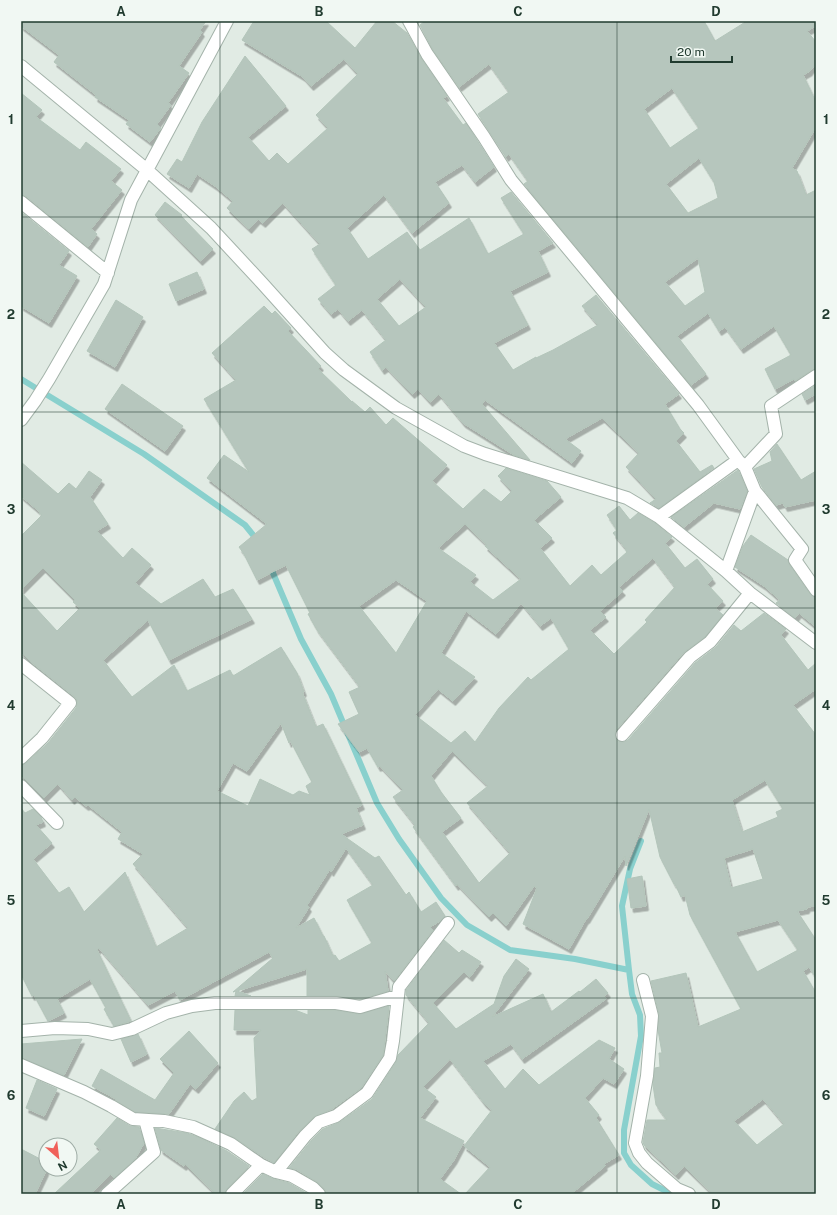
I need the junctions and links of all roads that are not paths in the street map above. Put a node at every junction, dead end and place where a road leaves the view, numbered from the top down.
1 (227, 21) edge
2 (409, 21) edge
3 (21, 66) edge
4 (147, 170) junction
5 (21, 202) edge
6 (108, 273) junction
7 (816, 376) edge
8 (21, 420) edge
9 (741, 463) junction
10 (754, 492) junction
11 (659, 516) junction
12 (726, 571) junction
13 (816, 590) edge
14 (750, 593) junction
15 (816, 643) edge
16 (21, 664) edge
17 (622, 735) dead end
18 (21, 758) edge
19 (21, 786) edge
20 (57, 823) dead end
21 (448, 923) dead end
22 (643, 980) dead end
23 (397, 996) junction
24 (21, 1031) edge
25 (21, 1065) edge
26 (145, 1120) junction
27 (261, 1166) junction
28 (276, 1172) junction
29 (107, 1194) edge
30 (232, 1194) edge
31 (319, 1194) edge
32 (689, 1194) edge

1 - 4 street
2 - 9 street
3 - 4 street
4 - 6 street
4 - 11 street
5 - 6 street
6 - 8 street
7 - 9 street
9 - 10 street
9 - 11 street
10 - 12 street
10 - 13 street
11 - 12 street
12 - 14 street
14 - 15 street
14 - 17 street
16 - 18 street
19 - 20 street
21 - 23 street
22 - 32 street
23 - 24 street
23 - 28 street
25 - 26 street
26 - 27 street
26 - 29 street
27 - 28 street
27 - 30 street
28 - 31 street

